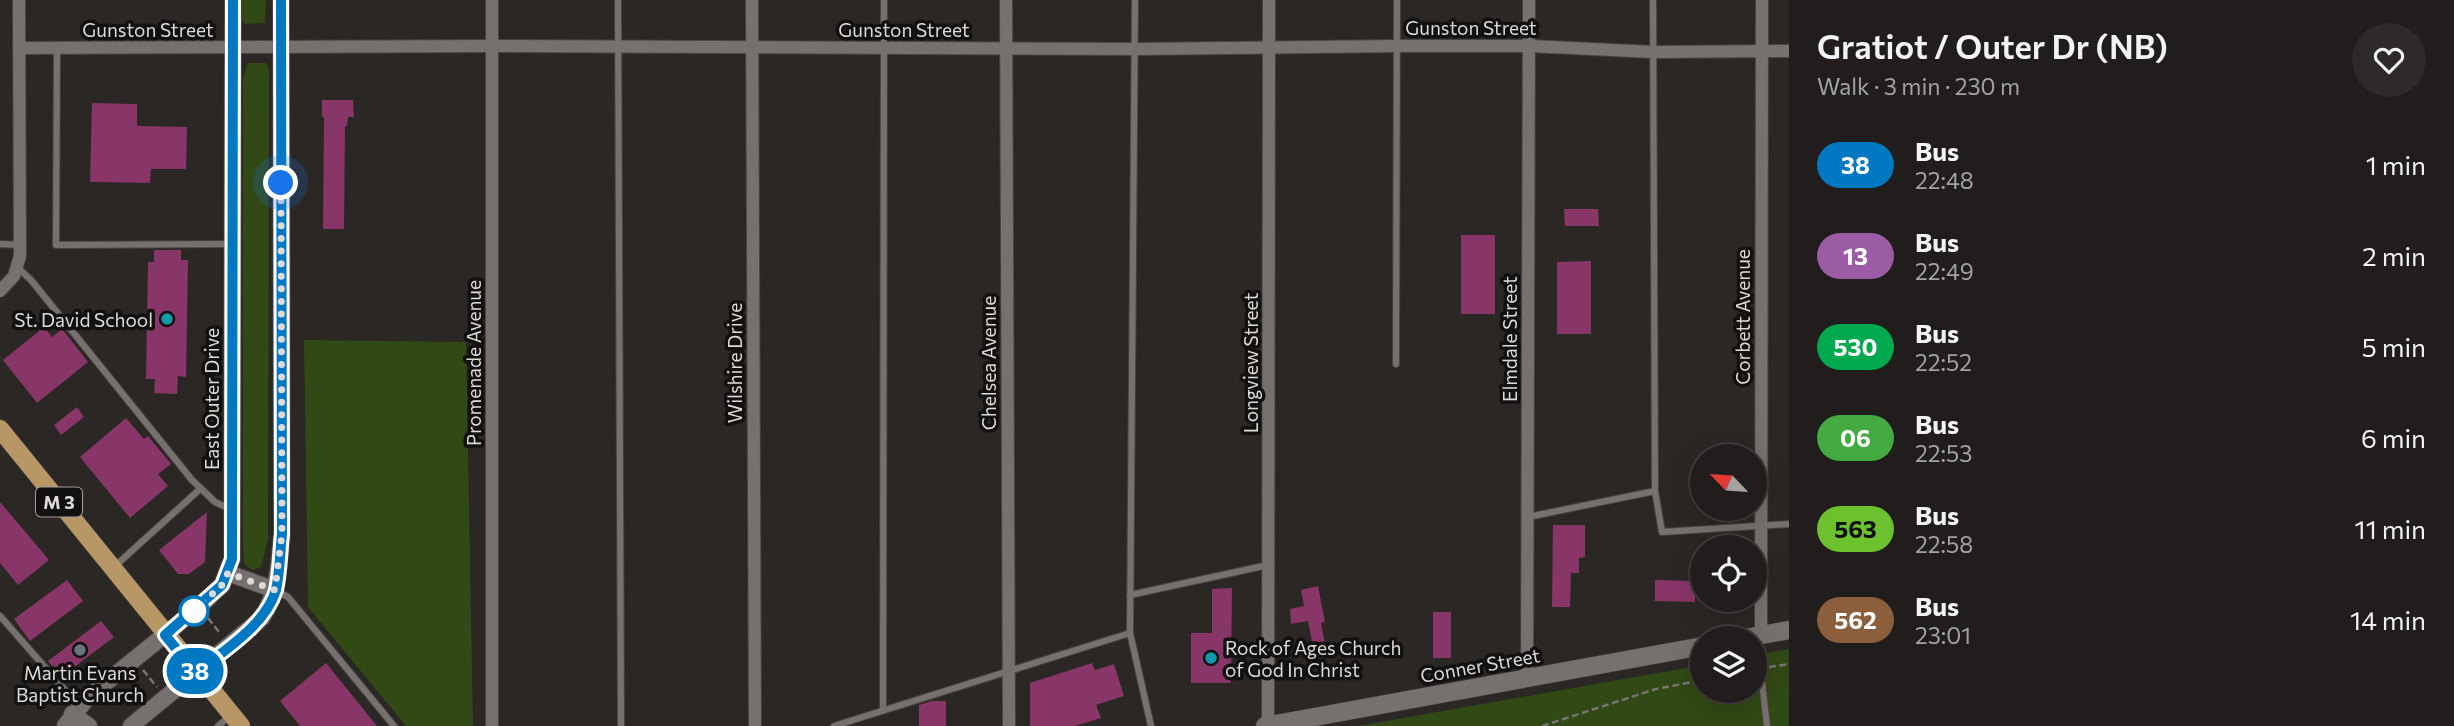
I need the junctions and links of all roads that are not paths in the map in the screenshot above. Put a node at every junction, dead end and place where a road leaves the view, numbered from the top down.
1 (19, 0) edge
2 (233, 0) edge
3 (281, 0) edge
4 (492, 0) edge
5 (618, 0) edge
6 (752, 0) edge
7 (884, 0) edge
8 (1006, 0) edge
9 (1135, 0) edge
10 (1269, 0) edge
11 (1397, 0) edge
12 (1530, 0) edge
13 (1653, 0) edge
14 (1762, 0) edge
15 (492, 46) junction
16 (1396, 46) junction
17 (1530, 46) junction
18 (618, 47) junction
19 (19, 48) junction
20 (57, 48) junction
21 (233, 48) junction
22 (281, 48) junction
23 (752, 48) junction
24 (884, 48) junction
25 (1007, 48) junction
26 (1269, 48) junction
27 (1135, 49) junction
28 (1761, 51) junction
29 (1789, 51) edge
30 (1653, 52) junction
31 (0, 244) edge
32 (232, 244) junction
33 (20, 245) junction
34 (18, 268) junction
35 (0, 291) edge
36 (1396, 364) dead end
37 (0, 429) edge
38 (200, 489) junction
39 (1656, 491) junction
40 (232, 509) junction
41 (1528, 517) junction
42 (1789, 524) edge
43 (1761, 527) junction
44 (1268, 565) junction
45 (113, 568) junction
46 (228, 573) junction
47 (275, 590) junction
48 (1130, 595) junction
49 (0, 616) edge
50 (1754, 626) edge
51 (1789, 630) edge
52 (1130, 633) junction
53 (1767, 634) edge
54 (165, 635) junction
55 (1690, 648) edge
56 (1009, 671) junction
57 (196, 673) junction
58 (1527, 678) junction
59 (1764, 703) edge
60 (883, 710) junction
61 (72, 715) edge
62 (230, 722) edge
63 (89, 726) edge
64 (131, 726) edge
65 (394, 726) edge
66 (492, 726) edge
67 (621, 726) edge
68 (755, 726) edge
69 (834, 726) edge
70 (1009, 726) edge
71 (1151, 726) edge
72 (1266, 726) edge
73 (1768, 726) edge

1 - 19 street
2 - 21 street, East Outer Drive
3 - 22 street
4 - 15 street, Promenade Avenue
5 - 18 lane
6 - 23 street, Wilshire Drive
7 - 24 lane
8 - 25 street, Chelsea Avenue
9 - 27 lane
10 - 26 street, Longview Street
11 - 16 lane
12 - 17 street, Elmdale Street
13 - 30 lane
14 - 28 street, Corbett Avenue
15 - 18 street, Gunston Street
15 - 22 street, Gunston Street
15 - 66 street, Promenade Avenue
16 - 17 street, Gunston Street
16 - 26 street, Gunston Street
16 - 36 lane
17 - 30 street, Gunston Street
17 - 41 street, Elmdale Street
18 - 23 street, Gunston Street
18 - 67 lane
19 - 20 street, Gunston Street
19 - 33 street
20 - 21 street, Gunston Street
20 - 32 lane
21 - 22 street, Gunston Street
21 - 32 street, East Outer Drive
22 - 47 street
23 - 24 street, Gunston Street
23 - 68 street, Wilshire Drive
24 - 25 street, Gunston Street
24 - 60 lane
25 - 27 street, Gunston Street
25 - 56 street, Chelsea Avenue
26 - 27 street, Gunston Street
26 - 44 street, Longview Street
27 - 48 lane
28 - 29 street, Gunston Street
28 - 30 street, Gunston Street
28 - 43 street, Corbett Avenue
30 - 39 lane
31 - 33 lane
32 - 40 street, East Outer Drive
33 - 34 street
34 - 35 street
34 - 38 lane
37 - 45 main road, M 3
38 - 40 lane
38 - 45 lane
39 - 41 lane
39 - 43 lane
40 - 46 street, East Outer Drive
41 - 58 street, Elmdale Street
42 - 43 lane
43 - 50 street, Corbett Avenue
44 - 48 lane
44 - 72 street, Longview Street
45 - 54 main road, M 3
46 - 47 street
46 - 54 street
47 - 57 street
47 - 65 lane
48 - 52 lane
49 - 61 lane
51 - 53 main road
52 - 56 lane
52 - 71 lane
54 - 57 main road, M 3
54 - 61 street
55 - 58 main road, Conner Street
56 - 60 lane
56 - 70 street, Chelsea Avenue
57 - 62 main road, M 3
57 - 64 street
58 - 72 main road, Conner Street
59 - 73 lane
60 - 69 lane
61 - 63 street

